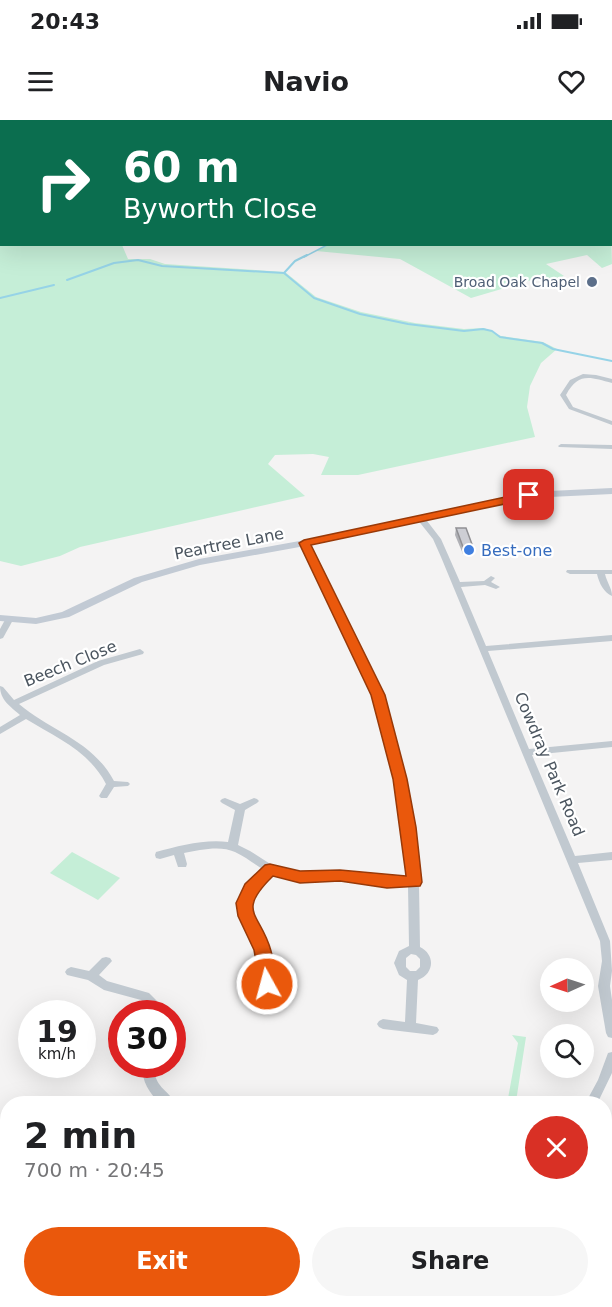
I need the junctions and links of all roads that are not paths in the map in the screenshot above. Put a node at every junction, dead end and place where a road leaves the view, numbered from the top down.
1 (612, 381) edge
2 (612, 423) edge
3 (612, 436) edge
4 (558, 446) dead end
5 (612, 447) edge
6 (612, 491) edge
7 (421, 519) junction
8 (304, 543) junction
9 (570, 572) dead end
10 (600, 572) junction
11 (612, 572) edge
12 (457, 585) junction
13 (496, 587) dead end
14 (612, 594) edge
15 (4, 619) edge
16 (0, 636) edge
17 (612, 638) edge
18 (483, 649) junction
19 (140, 652) dead end
20 (0, 689) edge
21 (12, 704) junction
22 (26, 715) junction
23 (0, 731) edge
24 (612, 744) edge
25 (601, 745) junction
26 (527, 752) junction
27 (606, 755) dead end
28 (111, 784) junction
29 (125, 784) dead end
30 (104, 796) dead end
31 (225, 801) dead end
32 (254, 801) dead end
33 (240, 808) junction
34 (232, 847) junction
35 (178, 850) junction
36 (160, 855) dead end
37 (612, 856) edge
38 (573, 860) junction
39 (182, 864) dead end
40 (270, 870) junction
41 (415, 882) junction
42 (415, 951) junction
43 (106, 962) dead end
44 (71, 972) dead end
45 (413, 975) junction
46 (91, 976) junction
47 (267, 984) junction
48 (289, 985) dead end
49 (263, 999) dead end
50 (149, 1000) edge
51 (610, 1003) edge
52 (382, 1024) dead end
53 (410, 1028) junction
54 (433, 1030) dead end
55 (612, 1033) edge
56 (612, 1057) edge
57 (149, 1078) edge
58 (162, 1096) edge
59 (595, 1096) edge

1 - 2 street
3 - 5 street
4 - 5 street
6 - 7 street, Peartree Lane
7 - 8 street, Peartree Lane
7 - 12 street, Cowdray Park Road
8 - 15 street, Peartree Lane
8 - 41 street
9 - 10 street
10 - 11 street
10 - 14 street
12 - 13 street
12 - 18 street, Cowdray Park Road
15 - 16 street
17 - 18 street
18 - 26 street, Cowdray Park Road
19 - 21 street, Beech Close
20 - 21 street
21 - 22 street
22 - 23 street
22 - 28 street
24 - 25 street
25 - 26 street
25 - 27 street
26 - 38 street, Cowdray Park Road
28 - 29 street
28 - 30 street
31 - 33 street
32 - 33 street
33 - 34 street
34 - 35 street
34 - 40 street
35 - 36 street
35 - 39 street
37 - 38 street
38 - 51 street, Cowdray Park Road
40 - 41 street
40 - 47 street
41 - 42 street
42 - 45 street
42 - 45 street
43 - 46 street
44 - 46 street
45 - 53 street
46 - 50 street
47 - 48 street
47 - 49 street
51 - 55 street, Cowdray Park Road
52 - 53 street
53 - 54 street
56 - 59 street
57 - 58 street

